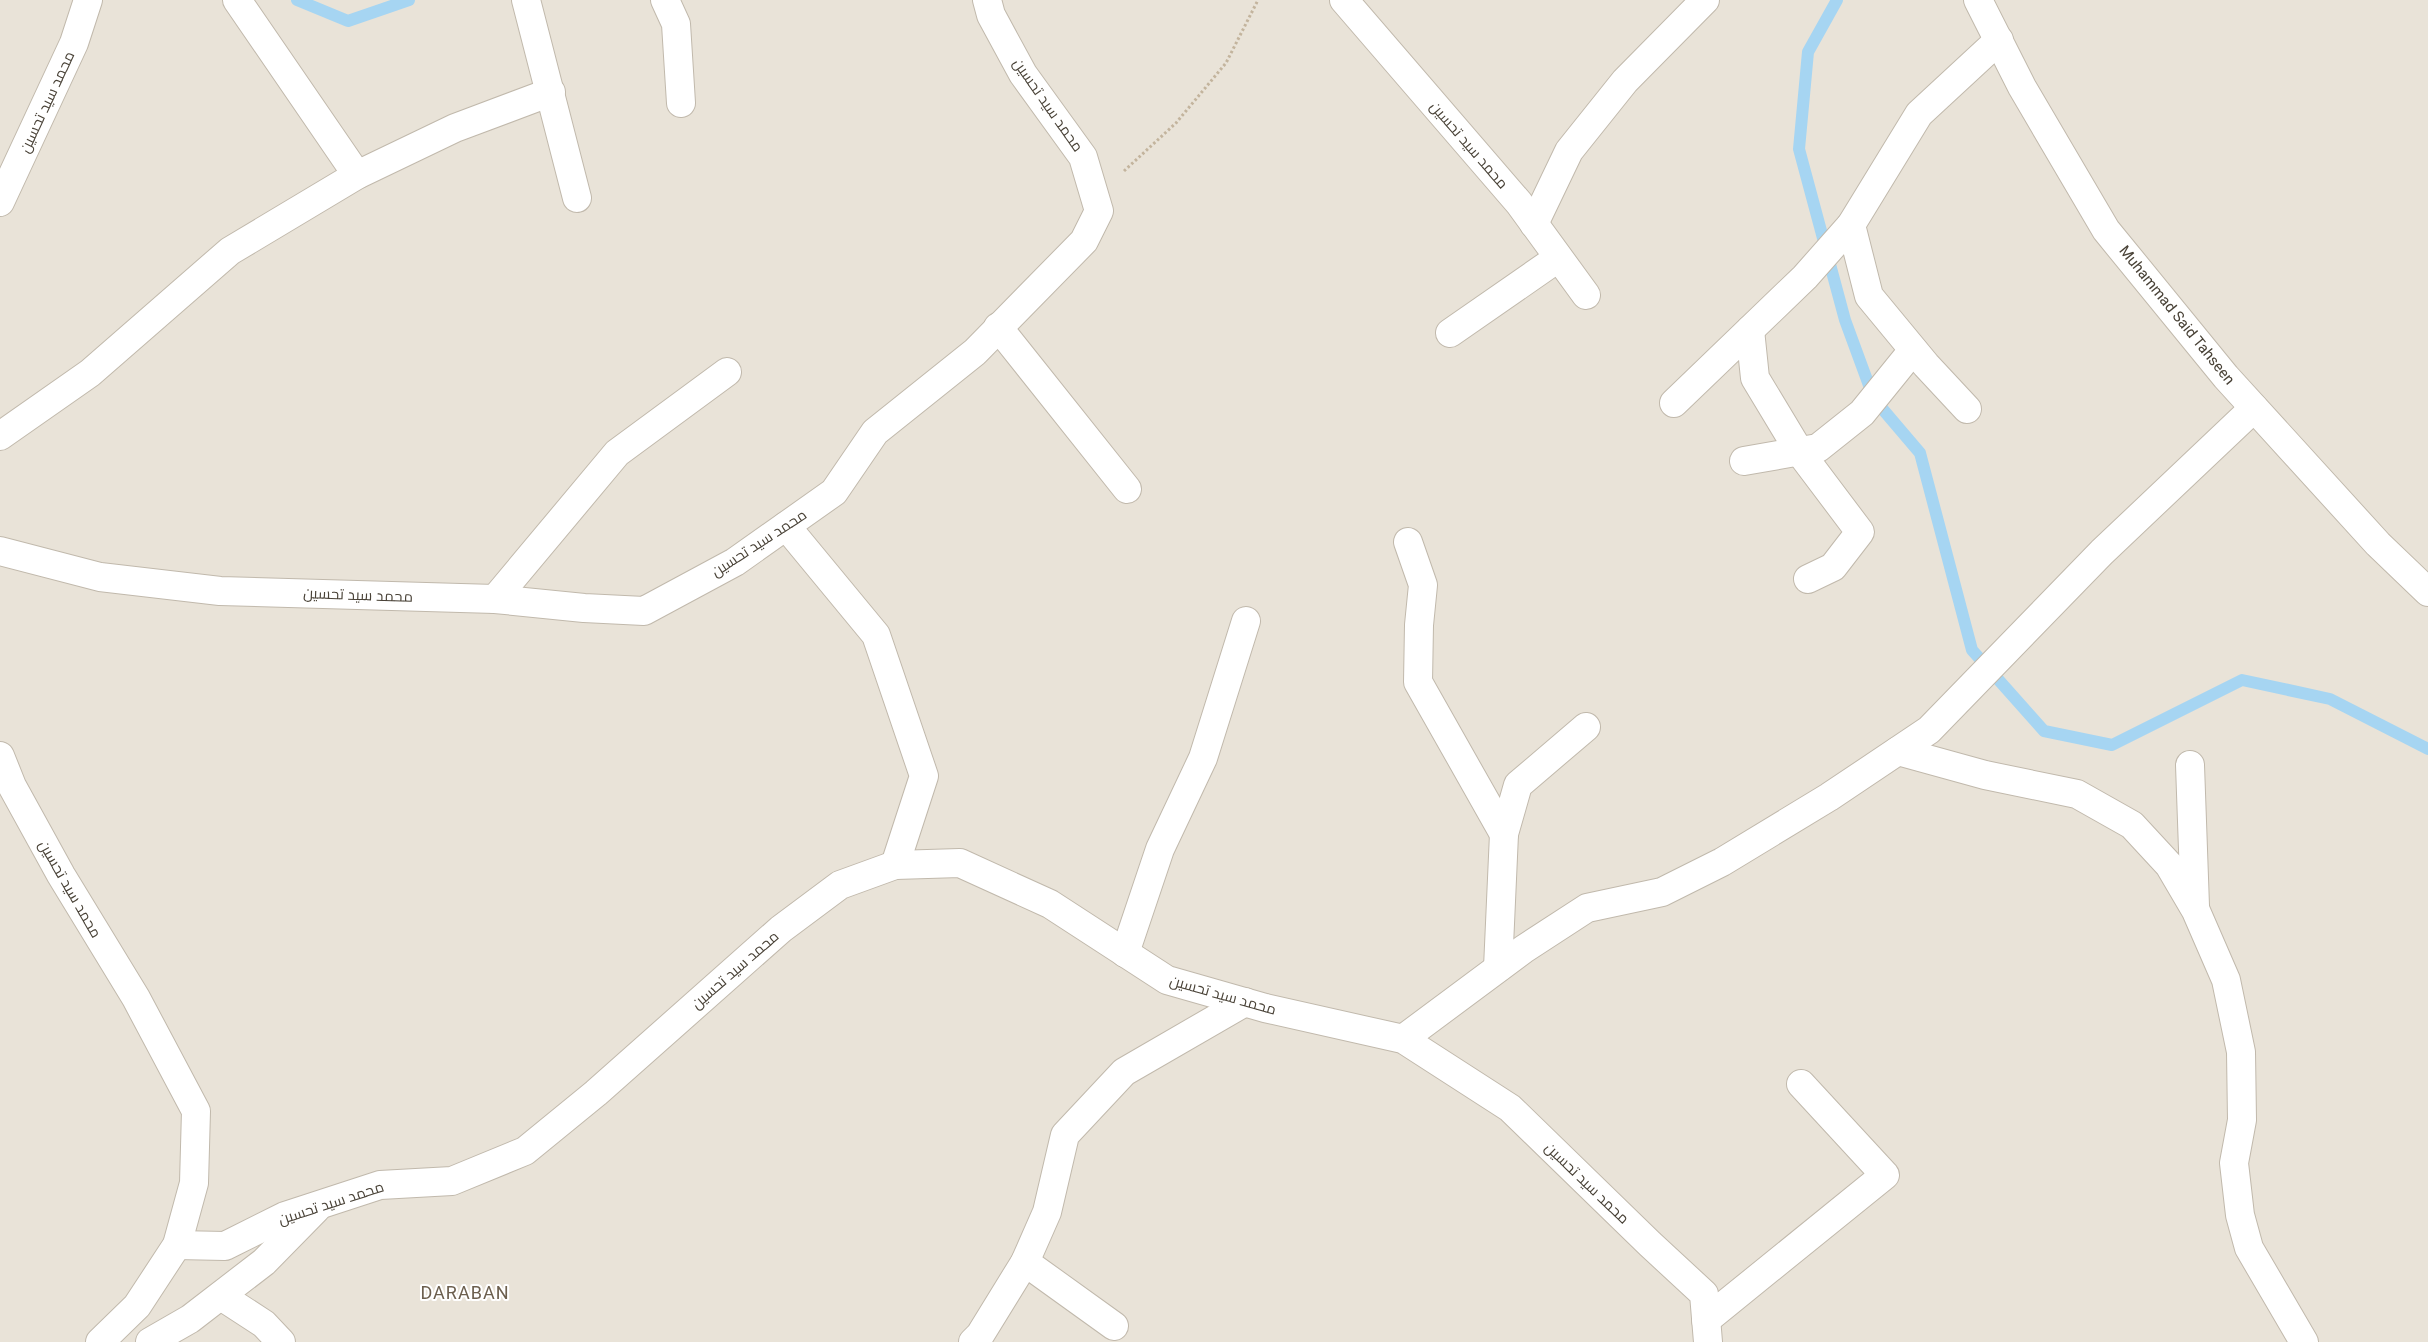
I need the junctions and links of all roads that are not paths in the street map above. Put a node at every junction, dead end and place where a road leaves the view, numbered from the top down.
1 (88, 0) edge
2 (237, 0) edge
3 (526, 0) edge
4 (665, 0) edge
5 (987, 0) edge
6 (1344, 0) edge
7 (1705, 0) edge
8 (1978, 0) edge
9 (1999, 40) junction
10 (551, 92) junction
11 (681, 103) dead end
12 (357, 175) junction
13 (577, 198) dead end
14 (0, 202) edge
15 (1534, 224) junction
16 (1851, 225) junction
17 (1558, 258) junction
18 (1586, 295) dead end
19 (998, 327) junction
20 (1750, 330) junction
21 (1450, 333) dead end
22 (1913, 350) junction
23 (727, 372) dead end
24 (1674, 403) dead end
25 (2254, 408) junction
26 (1967, 409) dead end
27 (0, 436) edge
28 (1799, 451) junction
29 (1744, 461) dead end
30 (1127, 489) dead end
31 (786, 526) junction
32 (1408, 542) dead end
33 (0, 551) edge
34 (1808, 579) dead end
35 (2428, 592) edge
36 (495, 599) junction
37 (1246, 620) dead end
38 (1586, 727) dead end
39 (1898, 751) junction
40 (0, 756) edge
41 (2190, 765) dead end
42 (1504, 834) junction
43 (895, 865) junction
44 (2196, 911) junction
45 (1125, 953) junction
46 (1498, 968) junction
47 (1245, 1002) junction
48 (1403, 1040) junction
49 (1801, 1084) dead end
50 (319, 1205) junction
51 (177, 1245) junction
52 (1025, 1262) junction
53 (221, 1296) junction
54 (1114, 1326) dead end
55 (1707, 1331) edge
56 (100, 1342) edge
57 (150, 1342) edge
58 (280, 1342) edge
59 (973, 1342) edge
60 (2304, 1342) edge

1 - 14 street, محمد سید تحسین
2 - 12 street
3 - 10 street
4 - 11 street
5 - 19 street, محمد سید تحسین
6 - 15 street, محمد سید تحسین
7 - 15 street
8 - 9 street, Muhammad Said Tahseen
9 - 16 street
9 - 25 street, Muhammad Said Tahseen
10 - 12 street
10 - 13 street
12 - 27 street
15 - 17 street, محمد سید تحسین
16 - 20 street
16 - 22 street
17 - 18 street, محمد سید تحسین
17 - 21 street
19 - 30 street
19 - 31 street, محمد سید تحسین
20 - 24 street
20 - 28 street
22 - 26 street
22 - 28 street
23 - 36 street
25 - 35 street, Muhammad Said Tahseen
25 - 39 street
28 - 29 street
28 - 34 street
31 - 36 street, محمد سید تحسین
31 - 43 street
32 - 42 street
33 - 36 street, محمد سید تحسین
37 - 45 street
38 - 42 street
39 - 44 street
39 - 46 street
40 - 51 street, محمد سید تحسین
41 - 44 street
42 - 46 street
43 - 45 street, محمد سید تحسین
43 - 50 street, محمد سید تحسین
44 - 60 street
45 - 47 street, محمد سید تحسین
46 - 48 street
47 - 48 street, محمد سید تحسین
47 - 52 street
48 - 55 street, محمد سید تحسین
49 - 55 street
50 - 51 street, محمد سید تحسین
50 - 53 street
51 - 56 street
52 - 54 street
52 - 59 street
53 - 57 street
53 - 58 street

